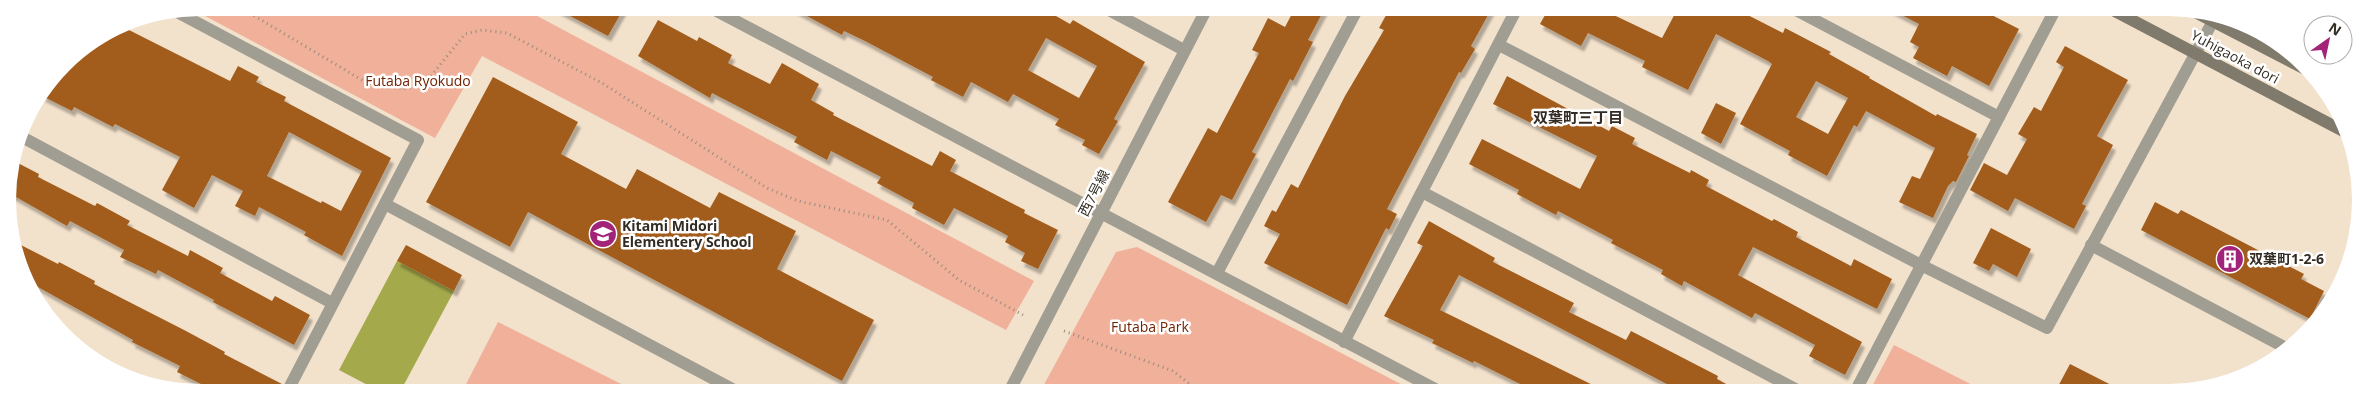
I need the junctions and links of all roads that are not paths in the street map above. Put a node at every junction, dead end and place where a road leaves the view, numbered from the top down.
1 (726, 16) edge
2 (1120, 16) edge
3 (1203, 16) edge
4 (1354, 16) edge
5 (1513, 16) edge
6 (1807, 16) edge
7 (2052, 16) edge
8 (2124, 16) edge
9 (187, 17) edge
10 (2212, 22) edge
11 (2218, 23) edge
12 (1499, 45) junction
13 (1184, 50) junction
14 (2195, 54) junction
15 (2285, 59) edge
16 (1999, 117) junction
17 (2337, 128) edge
18 (27, 140) edge
19 (1422, 192) junction
20 (385, 204) junction
21 (1102, 212) junction
22 (2091, 245) junction
23 (1921, 265) junction
24 (1217, 273) junction
25 (332, 303) junction
26 (1344, 342) junction
27 (2281, 345) edge
28 (290, 384) edge
29 (723, 384) edge
30 (1013, 384) edge
31 (1425, 384) edge
32 (1786, 384) edge
33 (1859, 384) edge

1 - 21 street
2 - 13 street
3 - 13 street, 西7号線
4 - 24 street
5 - 12 street
6 - 16 street
7 - 16 street
8 - 14 main road, Yuhigaoka dori
9 - 20 street
10 - 14 street
11 - 15 main road, Yuhigaoka dori
12 - 19 street
12 - 23 street
13 - 21 street, 西7号線
14 - 17 main road, Yuhigaoka dori
14 - 22 street
16 - 23 street
18 - 25 street
19 - 26 street
19 - 32 street
20 - 25 street
20 - 29 street
21 - 24 street
21 - 30 street, 西7号線
22 - 23 street
22 - 27 street
23 - 33 street
24 - 26 street
25 - 28 street
26 - 31 street

